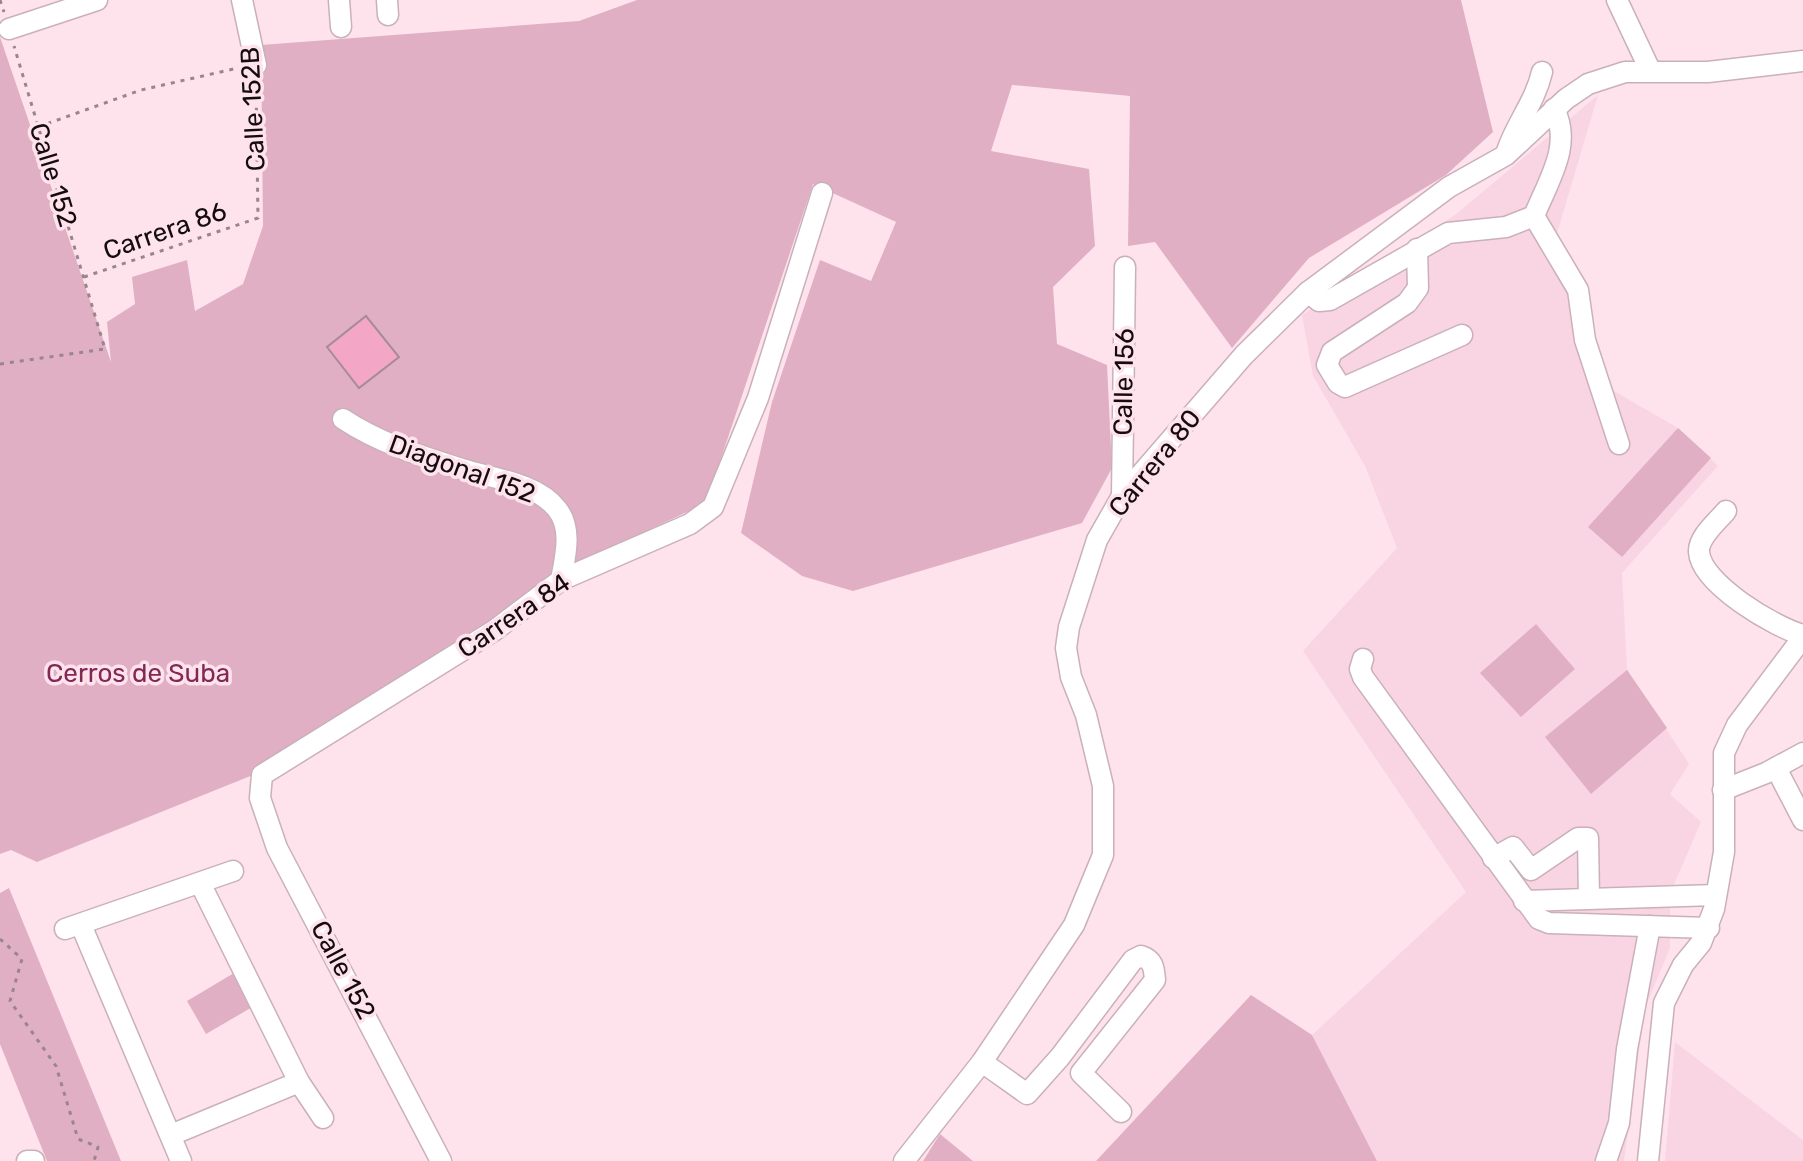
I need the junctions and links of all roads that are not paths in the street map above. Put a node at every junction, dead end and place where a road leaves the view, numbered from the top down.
1 (97, 0) edge
2 (242, 0) edge
3 (339, 0) edge
4 (1617, 0) edge
5 (341, 27) dead end
6 (9, 29) road end
7 (1803, 61) edge
8 (256, 65) road end
9 (1650, 70) junction
10 (1542, 72) dead end
11 (1554, 109) junction
12 (1506, 155) junction
13 (822, 193) dead end
14 (1534, 216) junction
15 (1417, 249) junction
16 (1125, 267) dead end
17 (1308, 292) junction
18 (1462, 335) dead end
19 (343, 419) dead end
20 (1619, 444) dead end
21 (1122, 496) junction
22 (1726, 511) dead end
23 (561, 580) junction
24 (1803, 636) edge
25 (1363, 659) dead end
26 (1803, 753) edge
27 (1776, 768) junction
28 (262, 775) joint
29 (1723, 790) junction
30 (1803, 820) edge
31 (1493, 858) junction
32 (233, 871) dead end
33 (200, 883) junction
34 (1716, 895) junction
35 (1589, 898) junction
36 (1524, 901) junction
37 (1650, 926) junction
38 (1709, 928) junction
39 (982, 1062) junction
40 (299, 1082) junction
41 (1121, 1112) dead end
42 (323, 1118) dead end
43 (171, 1135) junction
44 (27, 1161) edge
45 (34, 1161) edge
46 (181, 1161) edge
47 (441, 1161) edge
48 (904, 1161) edge
49 (1606, 1161) edge
50 (1648, 1161) edge

1 - 6 street
2 - 8 street, Calle 152B
3 - 5 street
4 - 9 street
7 - 9 street, Carrera 80
9 - 11 street, Carrera 80
10 - 12 street
11 - 12 street, Carrera 80
11 - 14 street
12 - 17 street, Carrera 80
13 - 23 street, Carrera 84
14 - 15 street
14 - 20 street
15 - 17 street
15 - 18 street
16 - 21 street, Calle 156
17 - 21 street, Carrera 80
19 - 23 street, Diagonal 152
21 - 39 street, Carrera 80
22 - 24 street
23 - 28 street, Carrera 84
24 - 29 street
25 - 31 street
26 - 27 street
27 - 29 street
27 - 30 street
28 - 47 street, Calle 152
29 - 34 street
31 - 35 street
31 - 36 street
32 - 33 street
33 - 40 street
33 - 43 street
34 - 35 street
34 - 38 street
35 - 36 street
36 - 37 street
37 - 38 street
37 - 49 street
38 - 50 street
39 - 41 street
39 - 48 street, Carrera 80
40 - 42 street
40 - 43 street
43 - 46 street
44 - 45 street

